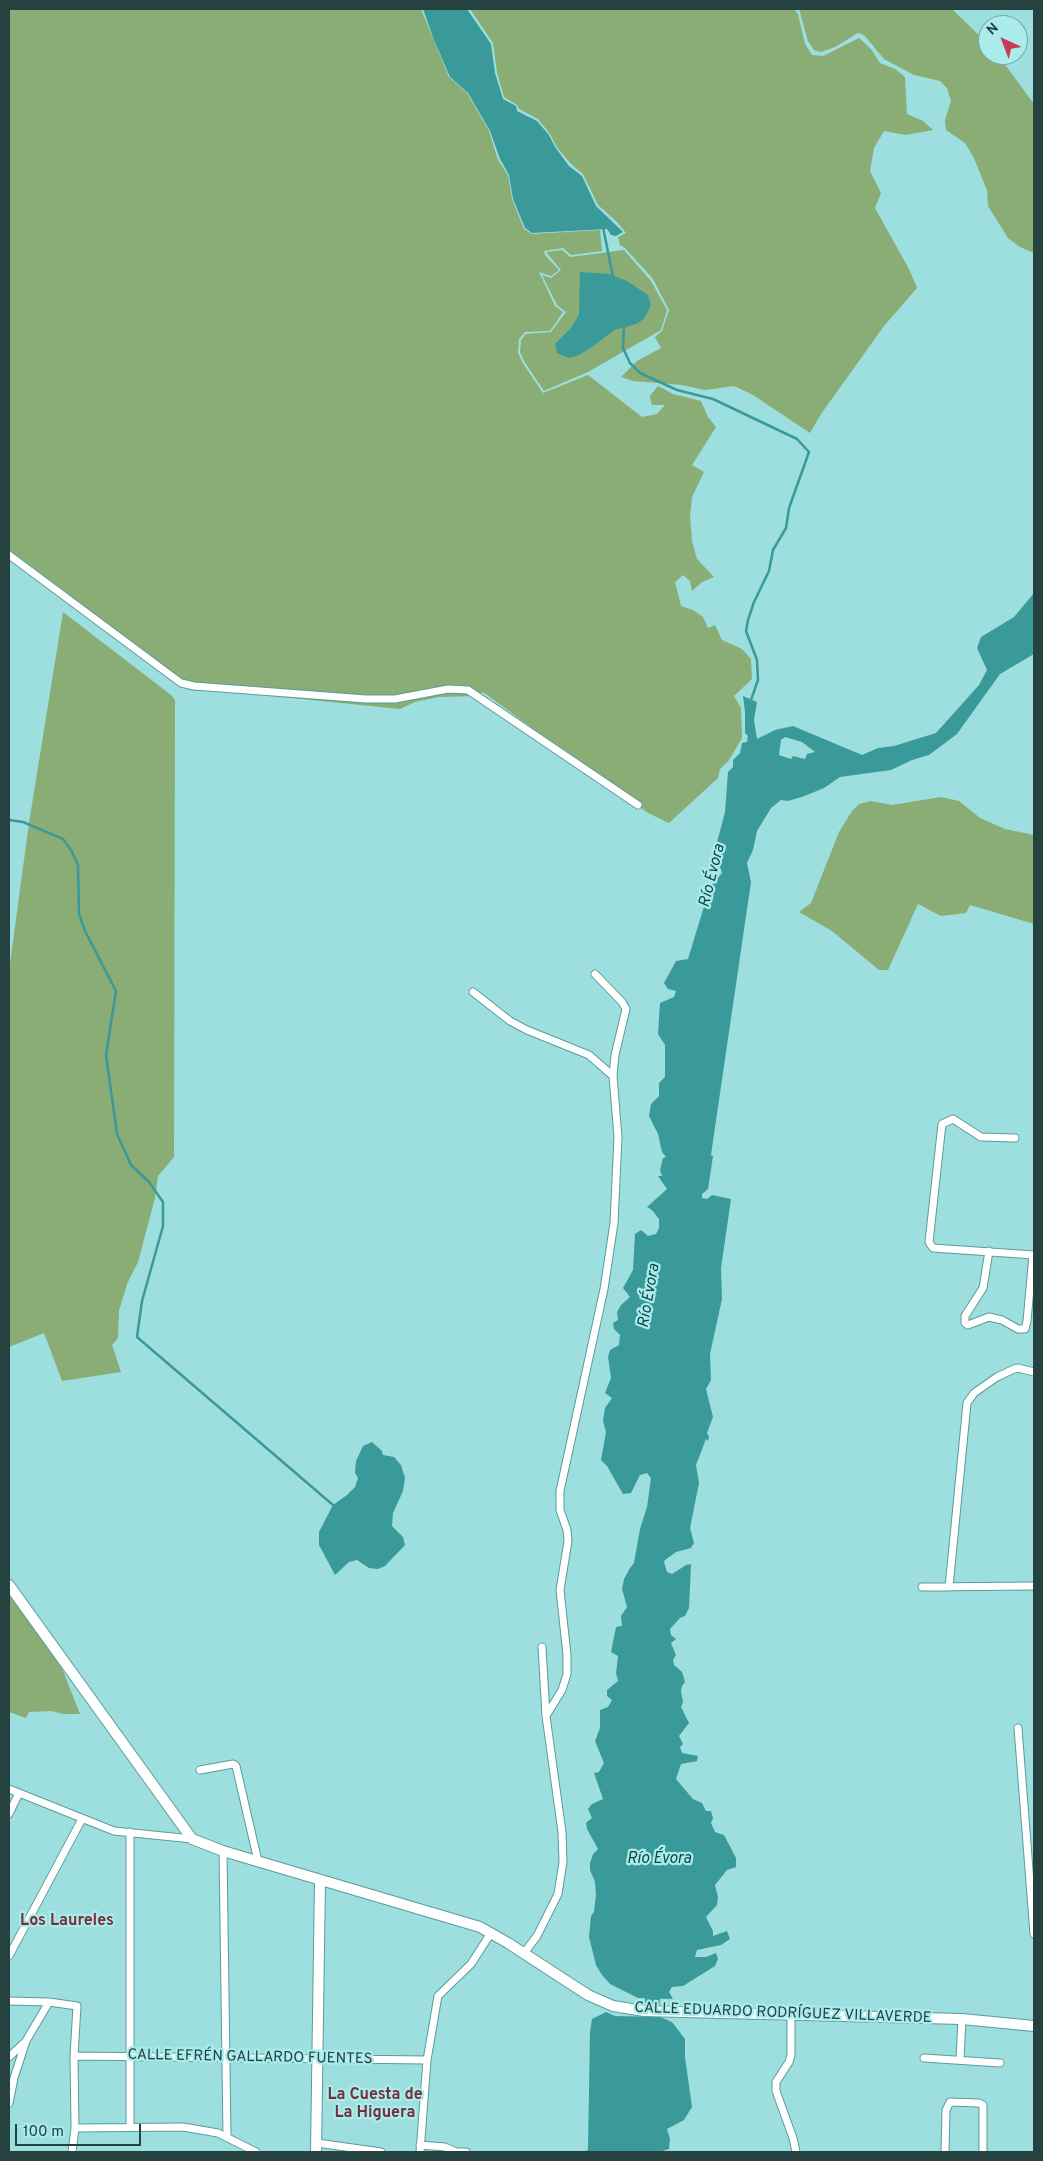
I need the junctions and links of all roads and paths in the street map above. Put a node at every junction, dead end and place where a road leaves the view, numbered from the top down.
1 (9, 555) edge
2 (638, 805) dead end
3 (595, 974) dead end
4 (473, 992) dead end
5 (613, 1076) junction
6 (1015, 1138) dead end
7 (989, 1251) junction
8 (1034, 1255) edge
9 (1034, 1372) edge
10 (9, 1585) edge
11 (1034, 1586) edge
12 (922, 1587) dead end
13 (950, 1587) junction
14 (542, 1647) dead end
15 (546, 1716) junction
16 (1018, 1728) dead end
17 (200, 1770) dead end
18 (9, 1789) edge
19 (19, 1793) junction
20 (9, 1814) edge
21 (82, 1819) junction
22 (130, 1832) junction
23 (192, 1839) junction
24 (223, 1851) junction
25 (258, 1861) junction
26 (320, 1880) junction
27 (492, 1933) junction
28 (1034, 1934) edge
29 (524, 1953) junction
30 (9, 1956) edge
31 (9, 2001) edge
32 (49, 2002) junction
33 (791, 2013) junction
34 (962, 2018) junction
35 (1034, 2026) edge
36 (26, 2041) junction
37 (74, 2056) junction
38 (9, 2057) edge
39 (130, 2057) junction
40 (225, 2058) junction
41 (924, 2058) dead end
42 (318, 2059) junction
43 (427, 2060) junction
44 (960, 2060) junction
45 (1000, 2063) dead end
46 (9, 2103) edge
47 (130, 2127) junction
48 (75, 2128) junction
49 (227, 2137) junction
50 (316, 2148) edge
51 (420, 2149) edge
52 (72, 2152) edge
53 (256, 2152) edge
54 (381, 2152) edge
55 (466, 2152) edge
56 (796, 2152) edge
57 (945, 2152) edge
58 (983, 2152) edge

1 - 2 street
3 - 5 street
4 - 5 street
5 - 15 street
6 - 7 street
7 - 8 street
7 - 8 street
9 - 13 street
10 - 23 street
11 - 13 street
12 - 13 street
14 - 15 street
15 - 29 street
16 - 28 street
17 - 25 street
18 - 19 street
19 - 20 street
19 - 21 street
21 - 22 street
21 - 30 street
22 - 23 street
22 - 39 street
23 - 24 street, CALLE EDUARDO RODRÍGUEZ VILLAVERDE
24 - 25 street, CALLE EDUARDO RODRÍGUEZ VILLAVERDE
24 - 40 street
25 - 26 street, CALLE EDUARDO RODRÍGUEZ VILLAVERDE
26 - 27 street, CALLE EDUARDO RODRÍGUEZ VILLAVERDE
26 - 42 street
27 - 29 street, CALLE EDUARDO RODRÍGUEZ VILLAVERDE
27 - 43 street
29 - 33 street, CALLE EDUARDO RODRÍGUEZ VILLAVERDE
31 - 32 street
32 - 36 street
32 - 37 street
33 - 34 street, CALLE EDUARDO RODRÍGUEZ VILLAVERDE
33 - 56 street
34 - 35 street, CALLE EDUARDO RODRÍGUEZ VILLAVERDE
34 - 44 street
36 - 38 street
36 - 46 street
37 - 39 street, CALLE EFRÉN GALLARDO FUENTES
37 - 48 street
39 - 40 street, CALLE EFRÉN GALLARDO FUENTES
39 - 47 street
40 - 42 street, CALLE EFRÉN GALLARDO FUENTES
40 - 49 street
41 - 44 street
42 - 43 street, CALLE EFRÉN GALLARDO FUENTES
42 - 50 street
43 - 51 street
44 - 45 street
47 - 48 street
47 - 49 street
48 - 52 street
49 - 53 street
50 - 54 street
51 - 55 street
57 - 58 street

